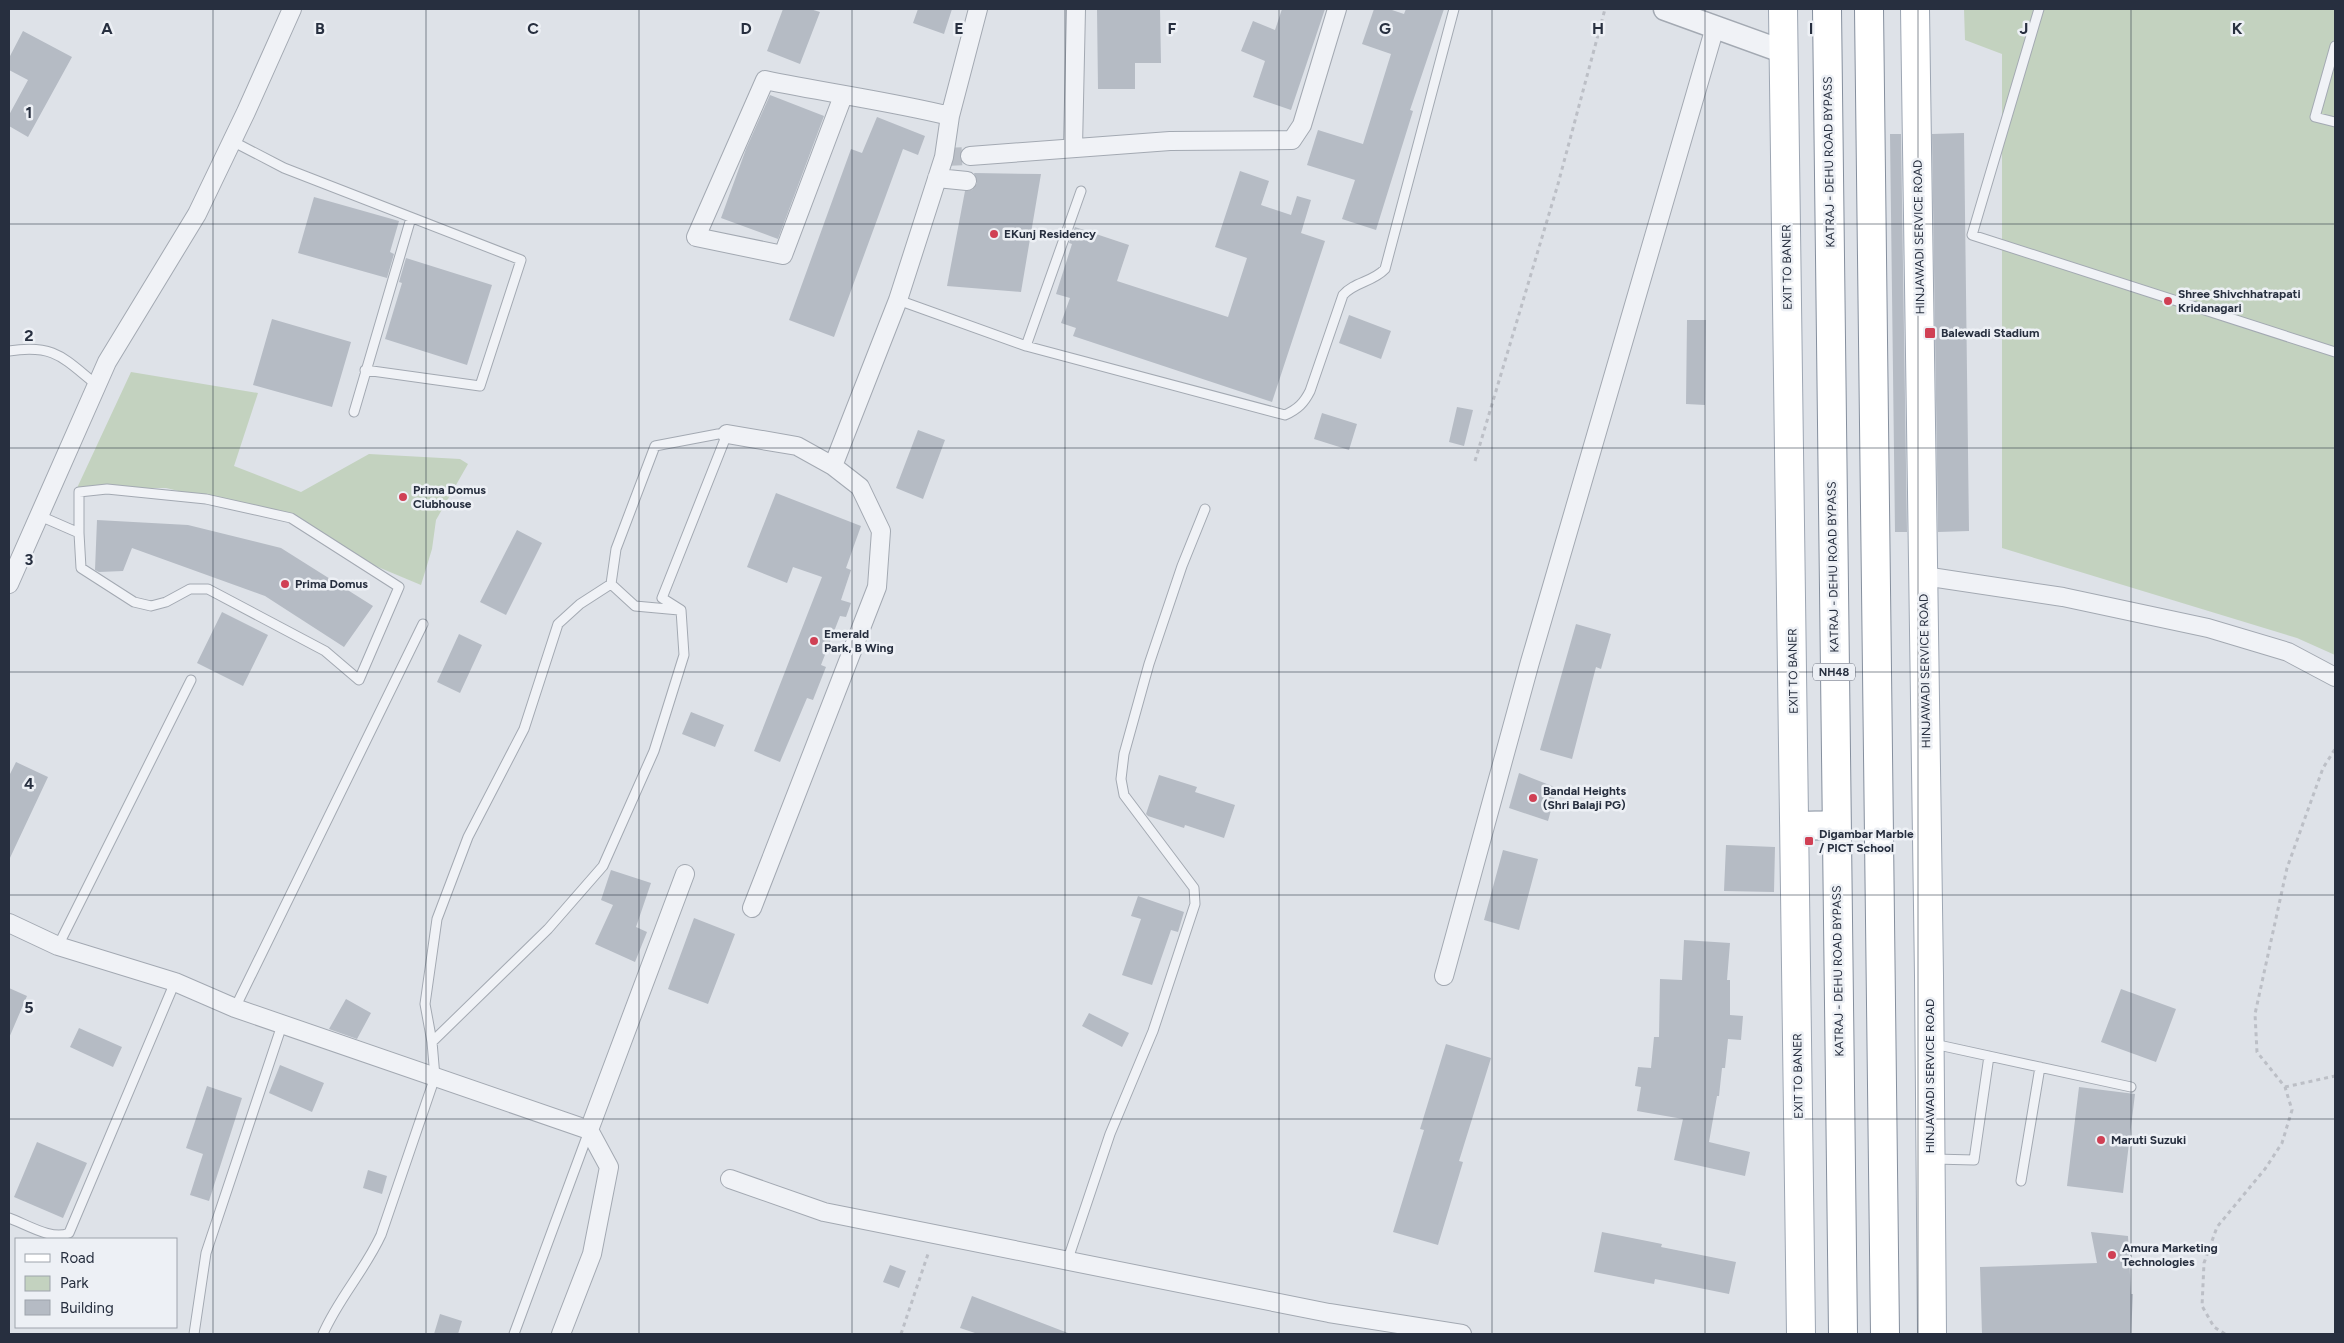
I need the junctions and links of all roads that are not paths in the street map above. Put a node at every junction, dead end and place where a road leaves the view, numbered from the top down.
1 (292, 9) edge
2 (978, 9) edge
3 (1076, 9) edge
4 (1336, 9) edge
5 (1454, 9) edge
6 (1665, 9) edge
7 (1783, 9) edge
8 (1828, 9) edge
9 (1869, 9) edge
10 (1916, 9) edge
11 (2039, 9) edge
12 (1715, 27) junction
13 (2335, 46) edge
14 (1784, 52) junction
15 (843, 96) junction
16 (950, 116) junction
17 (2335, 122) edge
18 (232, 141) junction
19 (1073, 147) junction
20 (970, 156) tunnel mouth
21 (938, 178) junction
22 (967, 181) dead end
23 (1081, 191) dead end
24 (411, 218) junction
25 (898, 300) junction
26 (1026, 346) junction
27 (9, 351) edge
28 (2335, 352) edge
29 (365, 370) junction
30 (97, 385) junction
31 (354, 412) dead end
32 (727, 434) junction
33 (833, 466) junction
34 (1205, 509) dead end
35 (40, 516) junction
36 (80, 533) junction
37 (1924, 576) junction
38 (9, 584) edge
39 (611, 584) junction
40 (681, 610) junction
41 (423, 624) dead end
42 (2335, 677) edge
43 (191, 680) dead end
44 (1836, 825) junction
45 (1795, 826) junction
46 (685, 874) dead end
47 (752, 908) dead end
48 (9, 923) edge
49 (58, 946) junction
50 (1444, 976) dead end
51 (175, 982) junction
52 (235, 1008) junction
53 (282, 1025) junction
54 (432, 1042) junction
55 (1930, 1043) junction
56 (1989, 1056) junction
57 (2040, 1067) junction
58 (435, 1077) junction
59 (2131, 1087) dead end
60 (589, 1130) junction
61 (1931, 1159) junction
62 (730, 1179) dead end
63 (2021, 1181) dead end
64 (9, 1218) edge
65 (1067, 1262) junction
66 (194, 1334) edge
67 (323, 1334) edge
68 (514, 1334) edge
69 (561, 1334) edge
70 (1462, 1334) edge
71 (1801, 1334) edge
72 (1843, 1334) edge
73 (1884, 1334) edge
74 (1932, 1334) edge

1 - 18 street
2 - 16 street
3 - 19 street
4 - 19 street
5 - 26 lane
6 - 12 street
7 - 14 main road, EXIT TO BANER
8 - 44 main road, KATRAJ - DEHU ROAD BYPASS / NH48
9 - 73 main road
10 - 37 main road, HINJAWADI SERVICE ROAD
11 - 28 lane
12 - 14 street
12 - 50 street
13 - 17 lane
14 - 45 main road, EXIT TO BANER
15 - 15 street
15 - 16 street
16 - 21 street
18 - 24 lane
18 - 30 street
19 - 20 street
21 - 22 street
21 - 25 street
23 - 26 lane
24 - 29 lane
24 - 29 lane
25 - 26 lane
25 - 33 street
27 - 30 lane
29 - 31 lane
30 - 35 street
32 - 33 street
32 - 39 lane
32 - 40 lane
33 - 47 street
34 - 65 lane
35 - 36 lane
35 - 38 street
36 - 36 lane
37 - 42 street
37 - 55 main road, HINJAWADI SERVICE ROAD
39 - 40 lane
39 - 54 lane
40 - 54 lane
41 - 52 lane
43 - 49 lane
44 - 45 main road
44 - 72 main road, KATRAJ - DEHU ROAD BYPASS / NH48
45 - 71 main road, EXIT TO BANER
46 - 60 street
48 - 49 street
49 - 51 street
51 - 52 street
51 - 64 lane
52 - 53 street
53 - 58 street
53 - 66 lane
54 - 58 lane
55 - 56 lane
55 - 61 main road, HINJAWADI SERVICE ROAD
56 - 57 lane
56 - 61 lane
57 - 59 lane
57 - 63 lane
58 - 60 street
58 - 67 lane
60 - 68 lane
60 - 69 street
61 - 74 main road, HINJAWADI SERVICE ROAD
62 - 65 street
65 - 70 street

